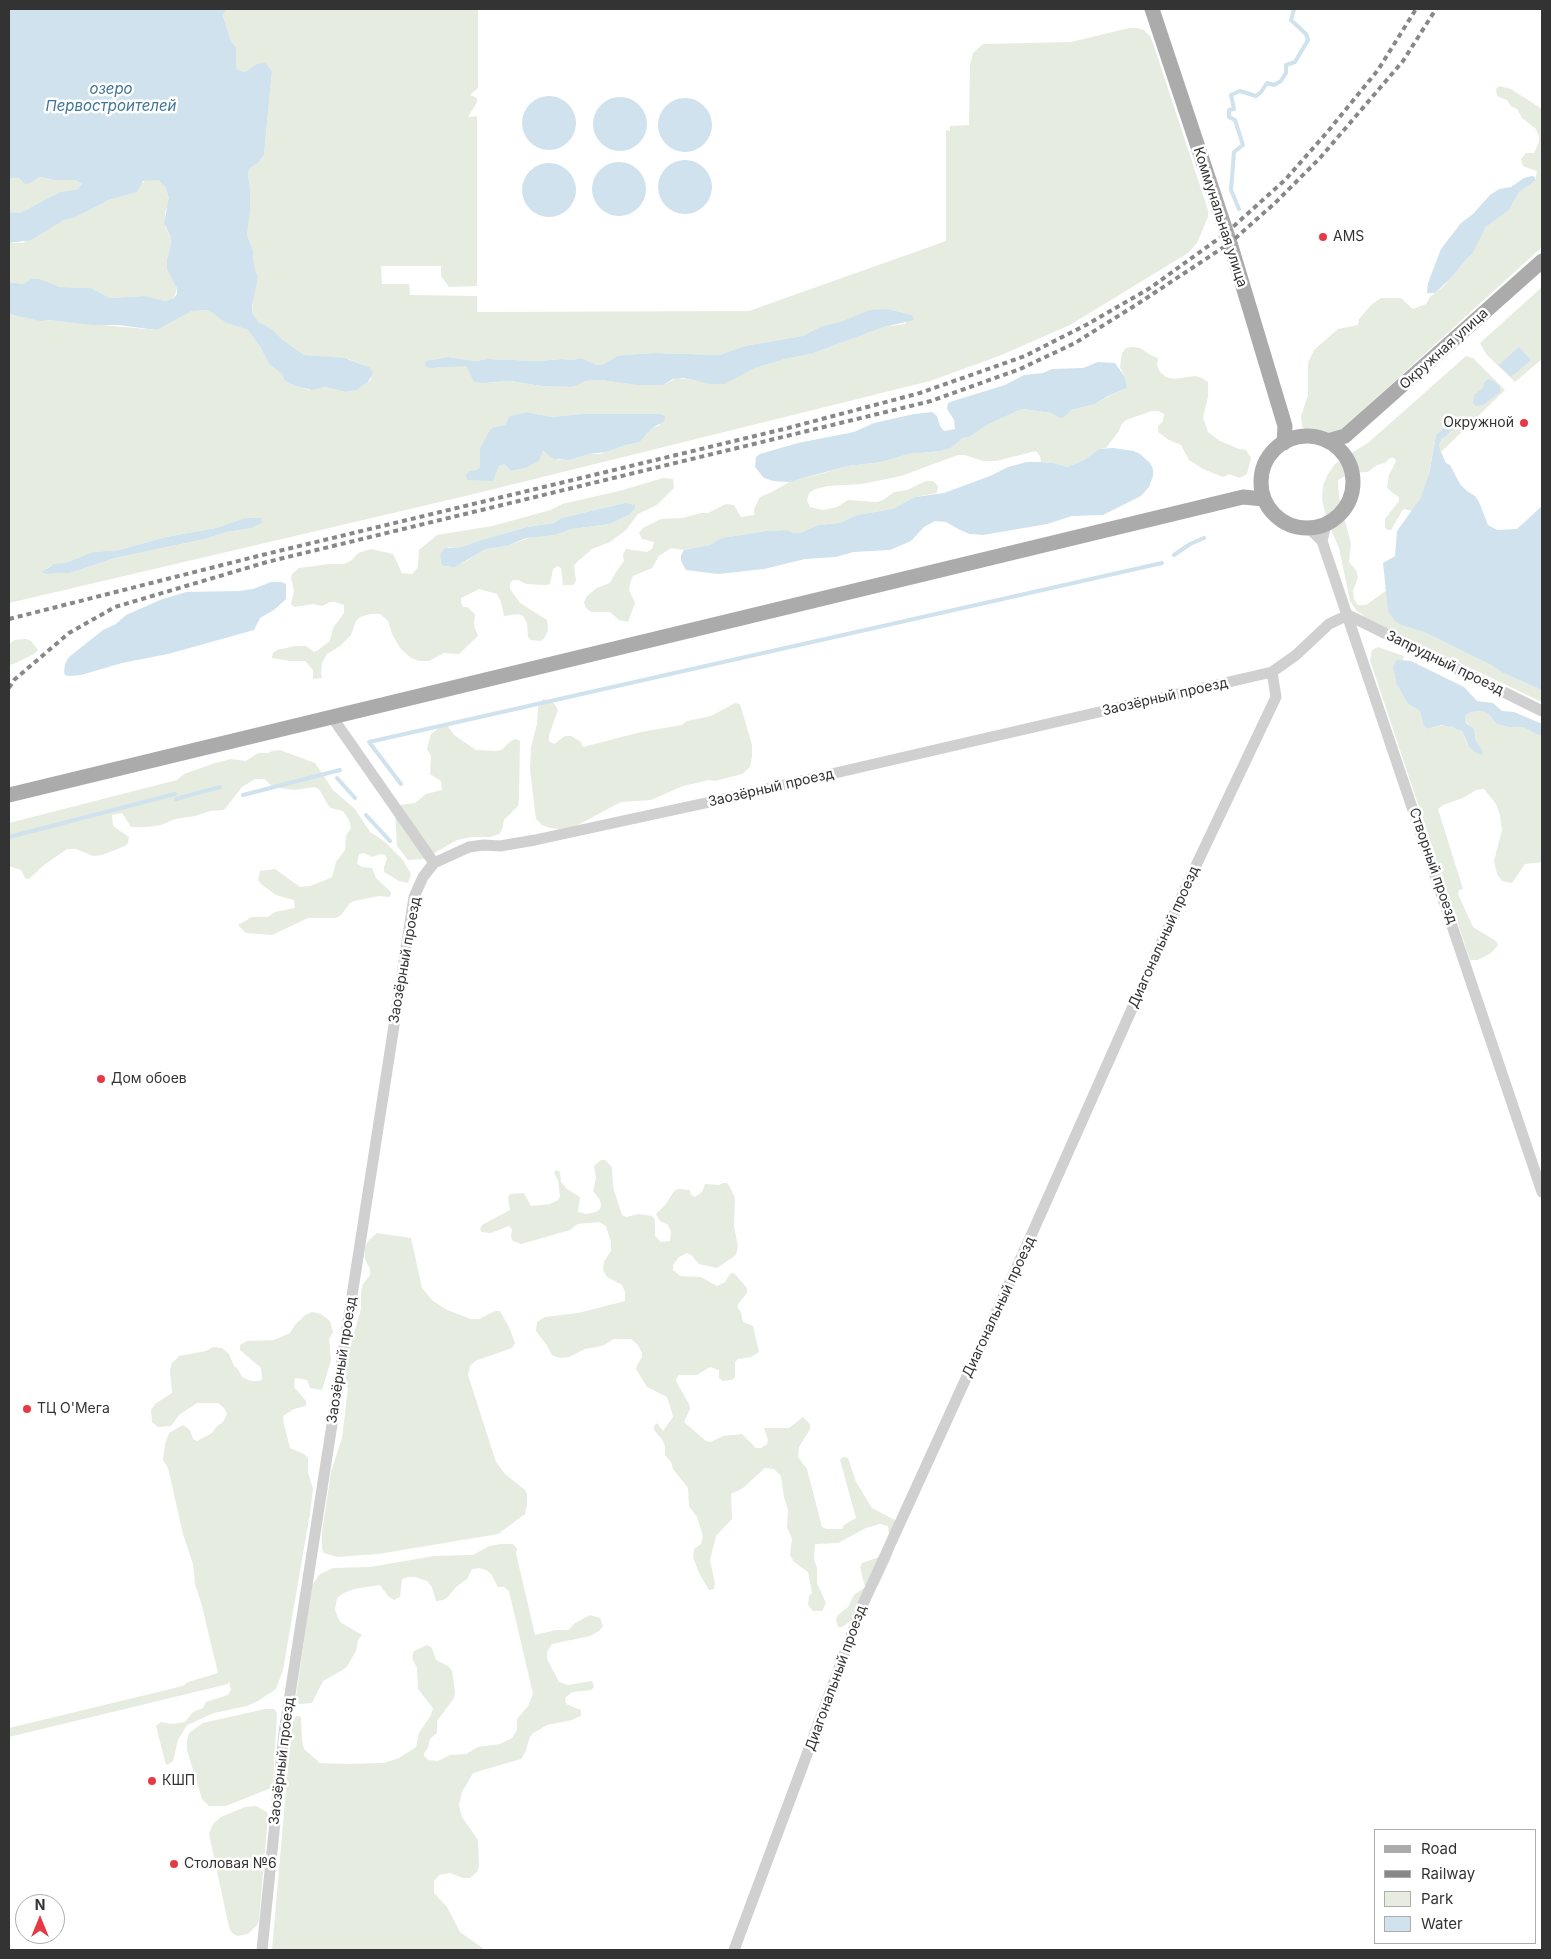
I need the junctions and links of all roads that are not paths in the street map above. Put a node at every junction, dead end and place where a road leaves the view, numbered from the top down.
1 (1152, 9) edge
2 (1542, 261) edge
3 (1285, 426) junction
4 (1345, 436) junction
5 (1300, 437) junction
6 (1328, 441) junction
7 (1284, 443) junction
8 (1341, 451) junction
9 (1261, 484) junction
10 (1243, 497) junction
11 (1264, 499) junction
12 (1326, 524) junction
13 (1309, 528) junction
14 (1322, 541) junction
15 (1348, 615) junction
16 (1272, 672) junction
17 (1542, 711) edge
18 (332, 717) junction
19 (9, 795) edge
20 (434, 863) junction
21 (1542, 1192) edge
22 (262, 1950) edge
23 (734, 1950) edge

1 - 3 main road, Коммунальная улица
2 - 4 main road, Окружная улица
3 - 5 main road
3 - 7 main road
4 - 6 main road
4 - 8 main road
5 - 6 main road
5 - 7 main road
6 - 8 main road
7 - 9 main road
8 - 12 main road
9 - 10 main road
9 - 11 main road
10 - 11 main road
10 - 18 main road
11 - 13 main road
12 - 13 main road
12 - 14 street
13 - 14 street
14 - 15 street, Створный проезд
15 - 16 street, Заозёрный проезд
15 - 17 street, Запрудный проезд
15 - 21 street, Створный проезд
16 - 20 street, Заозёрный проезд
16 - 23 street, Диагональный проезд
18 - 19 main road
18 - 20 street
20 - 22 street, Заозёрный проезд

